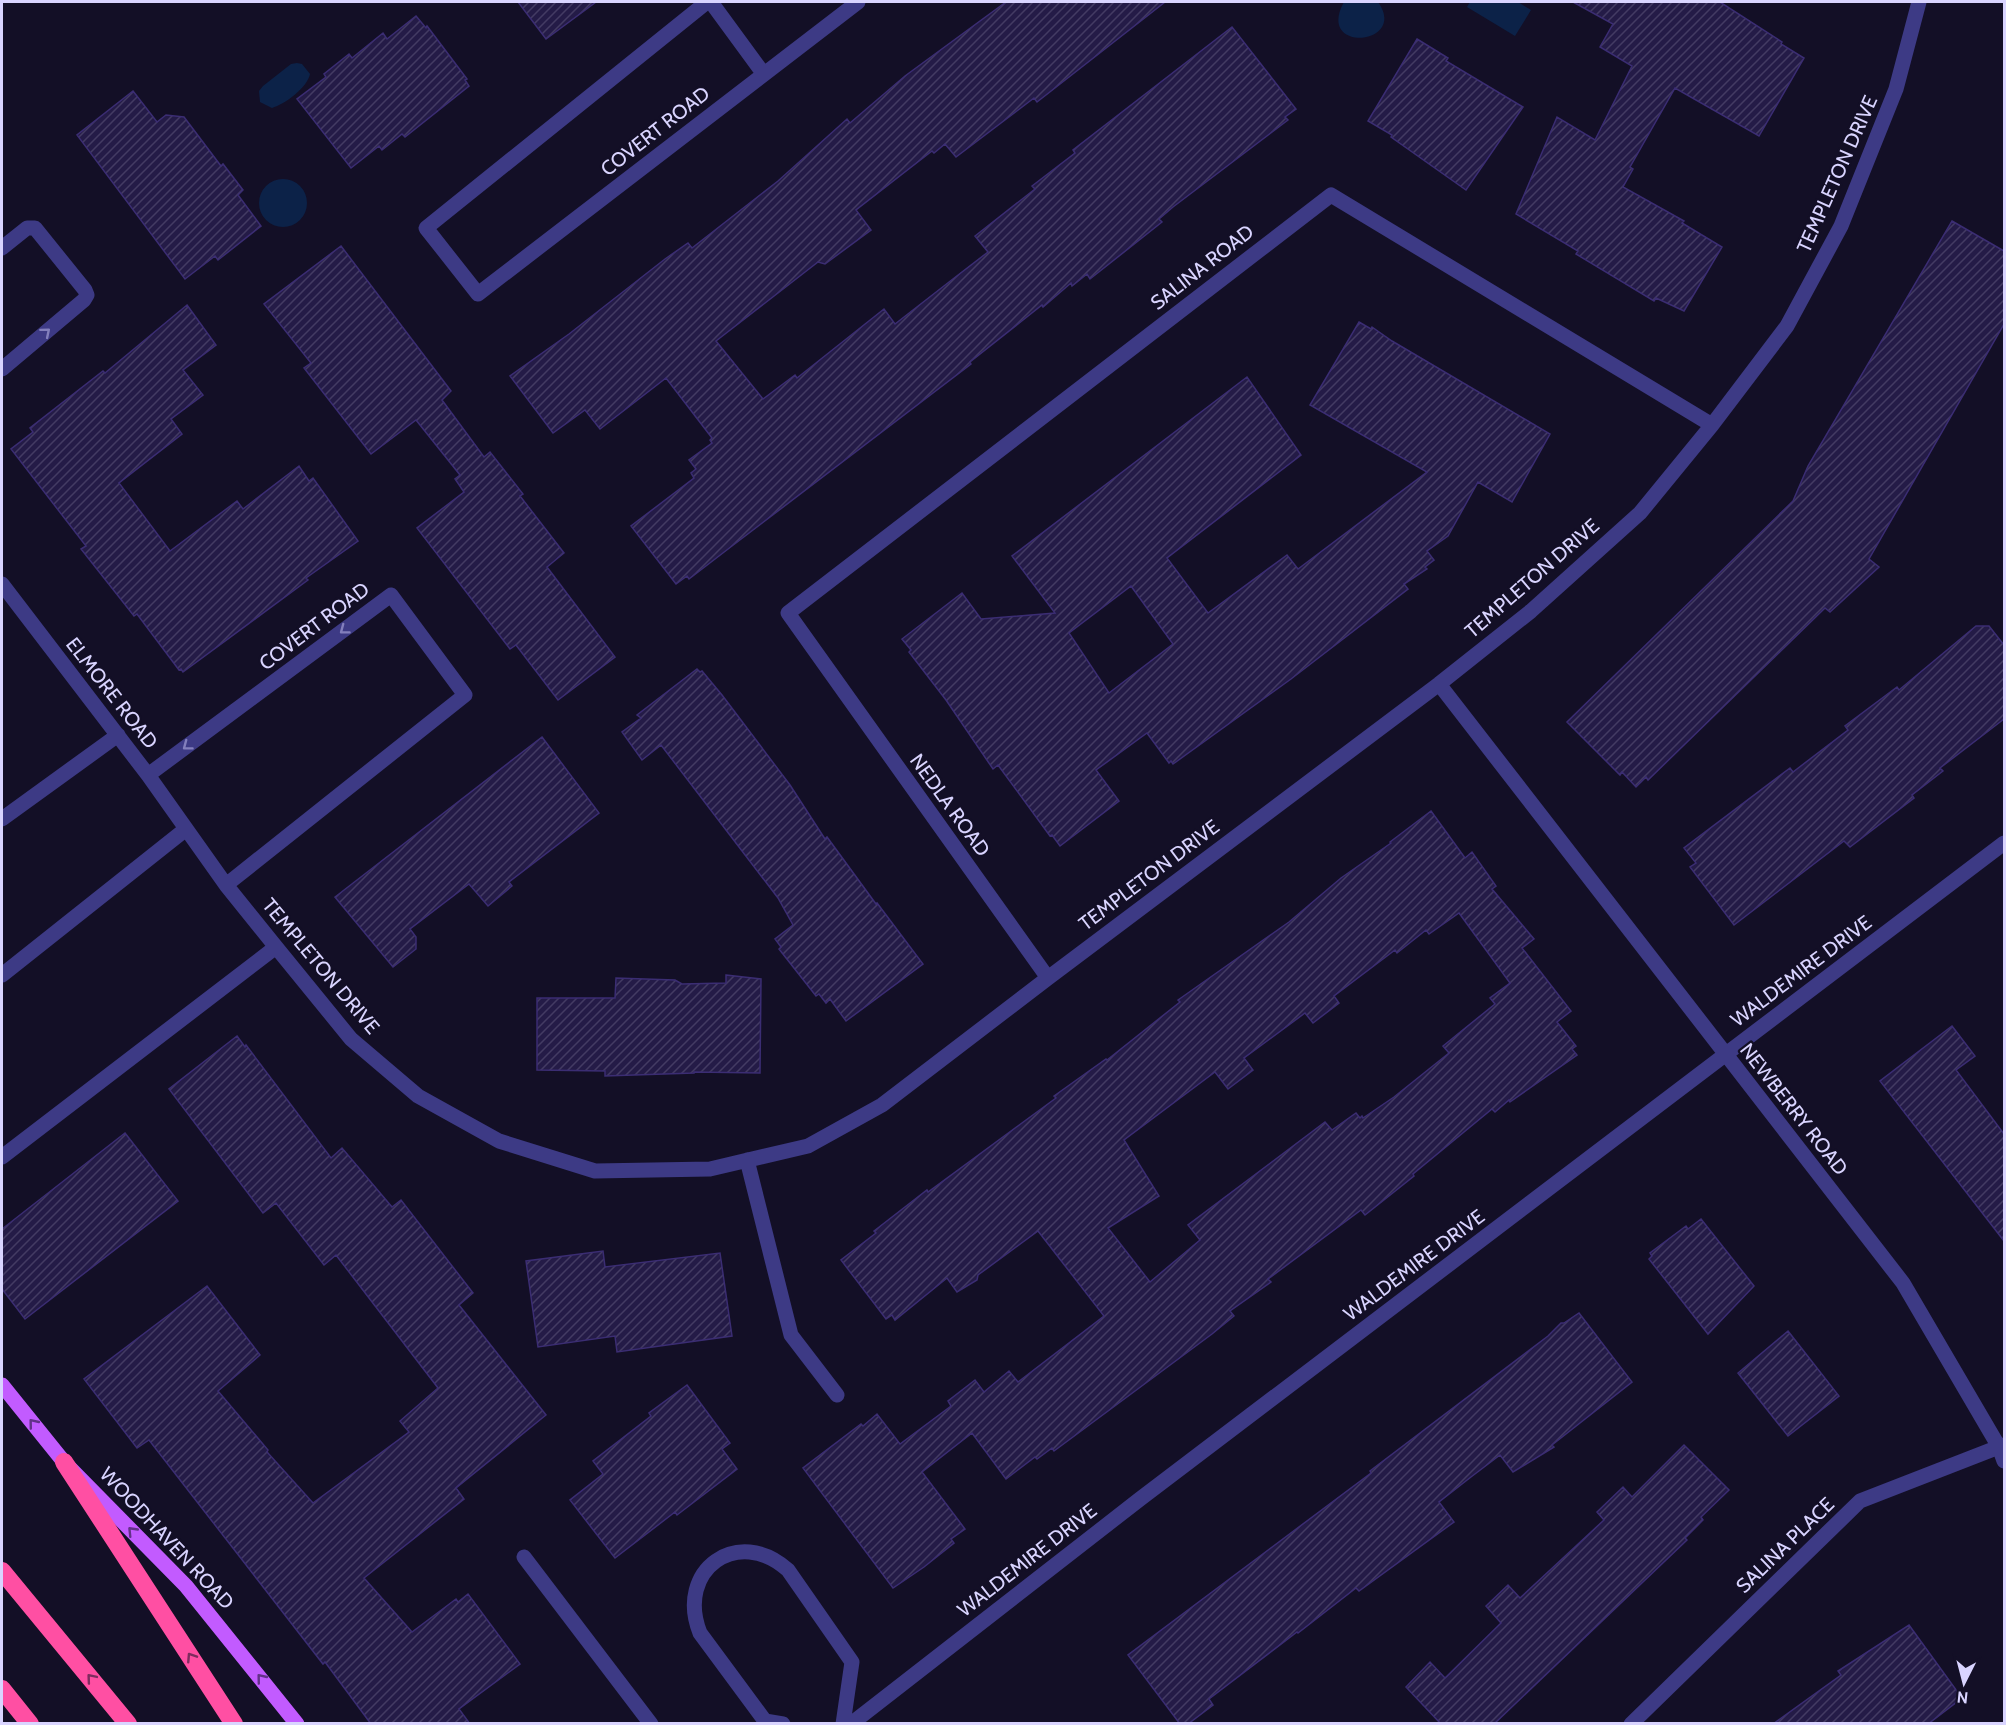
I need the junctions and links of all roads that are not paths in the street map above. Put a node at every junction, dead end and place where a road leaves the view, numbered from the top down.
1 (709, 2) edge
2 (858, 2) edge
3 (1919, 2) edge
4 (764, 73) junction
5 (2, 248) edge
6 (2, 369) edge
7 (1712, 425) junction
8 (2, 584) edge
9 (818, 656) joint
10 (1438, 684) junction
11 (118, 735) junction
12 (148, 775) junction
13 (2, 819) edge
14 (186, 829) junction
15 (2004, 843) edge
16 (226, 885) junction
17 (276, 947) junction
18 (2, 975) edge
19 (1048, 978) junction
20 (1725, 1055) junction
21 (2, 1157) edge
22 (747, 1160) junction
23 (2, 1384) edge
24 (837, 1395) dead end
25 (2003, 1451) edge
26 (64, 1462) junction
27 (524, 1557) dead end
28 (2, 1571) edge
29 (2, 1689) edge
30 (1645, 1718) edge
31 (30, 1724) edge
32 (128, 1724) edge
33 (234, 1724) edge
34 (297, 1724) edge
35 (651, 1724) edge
36 (783, 1724) edge
37 (843, 1724) edge
38 (851, 1724) edge
39 (1631, 1724) edge

1 - 4 street
1 - 4 street, COVERT ROAD
2 - 4 street, COVERT ROAD
3 - 7 street, TEMPLETON DRIVE
6 -> 5 street
7 - 9 street, SALINA ROAD
7 - 10 street, TEMPLETON DRIVE
8 - 11 street, ELMORE ROAD
9 - 19 street, NEDLA ROAD
10 - 19 street, TEMPLETON DRIVE
10 - 20 street, NEWBERRY ROAD
11 - 12 street, ELMORE ROAD
11 - 13 street
12 - 14 street, ELMORE ROAD
16 -> 12 street, COVERT ROAD
14 - 16 street, TEMPLETON DRIVE
14 - 18 street
15 - 20 street, WALDEMIRE DRIVE
16 - 17 street, TEMPLETON DRIVE
17 - 21 street
17 - 22 street, TEMPLETON DRIVE
19 - 22 street, TEMPLETON DRIVE
20 - 25 street, NEWBERRY ROAD
20 - 38 street, WALDEMIRE DRIVE
22 - 24 street
26 -> 23 main road, WOODHAVEN ROAD
25 - 30 street, SALINA PLACE
33 -> 26 highway
34 -> 26 main road, WOODHAVEN ROAD
27 - 35 street
32 -> 28 highway
29 - 31 highway
30 - 39 street, SALINA PLACE
36 - 37 street

